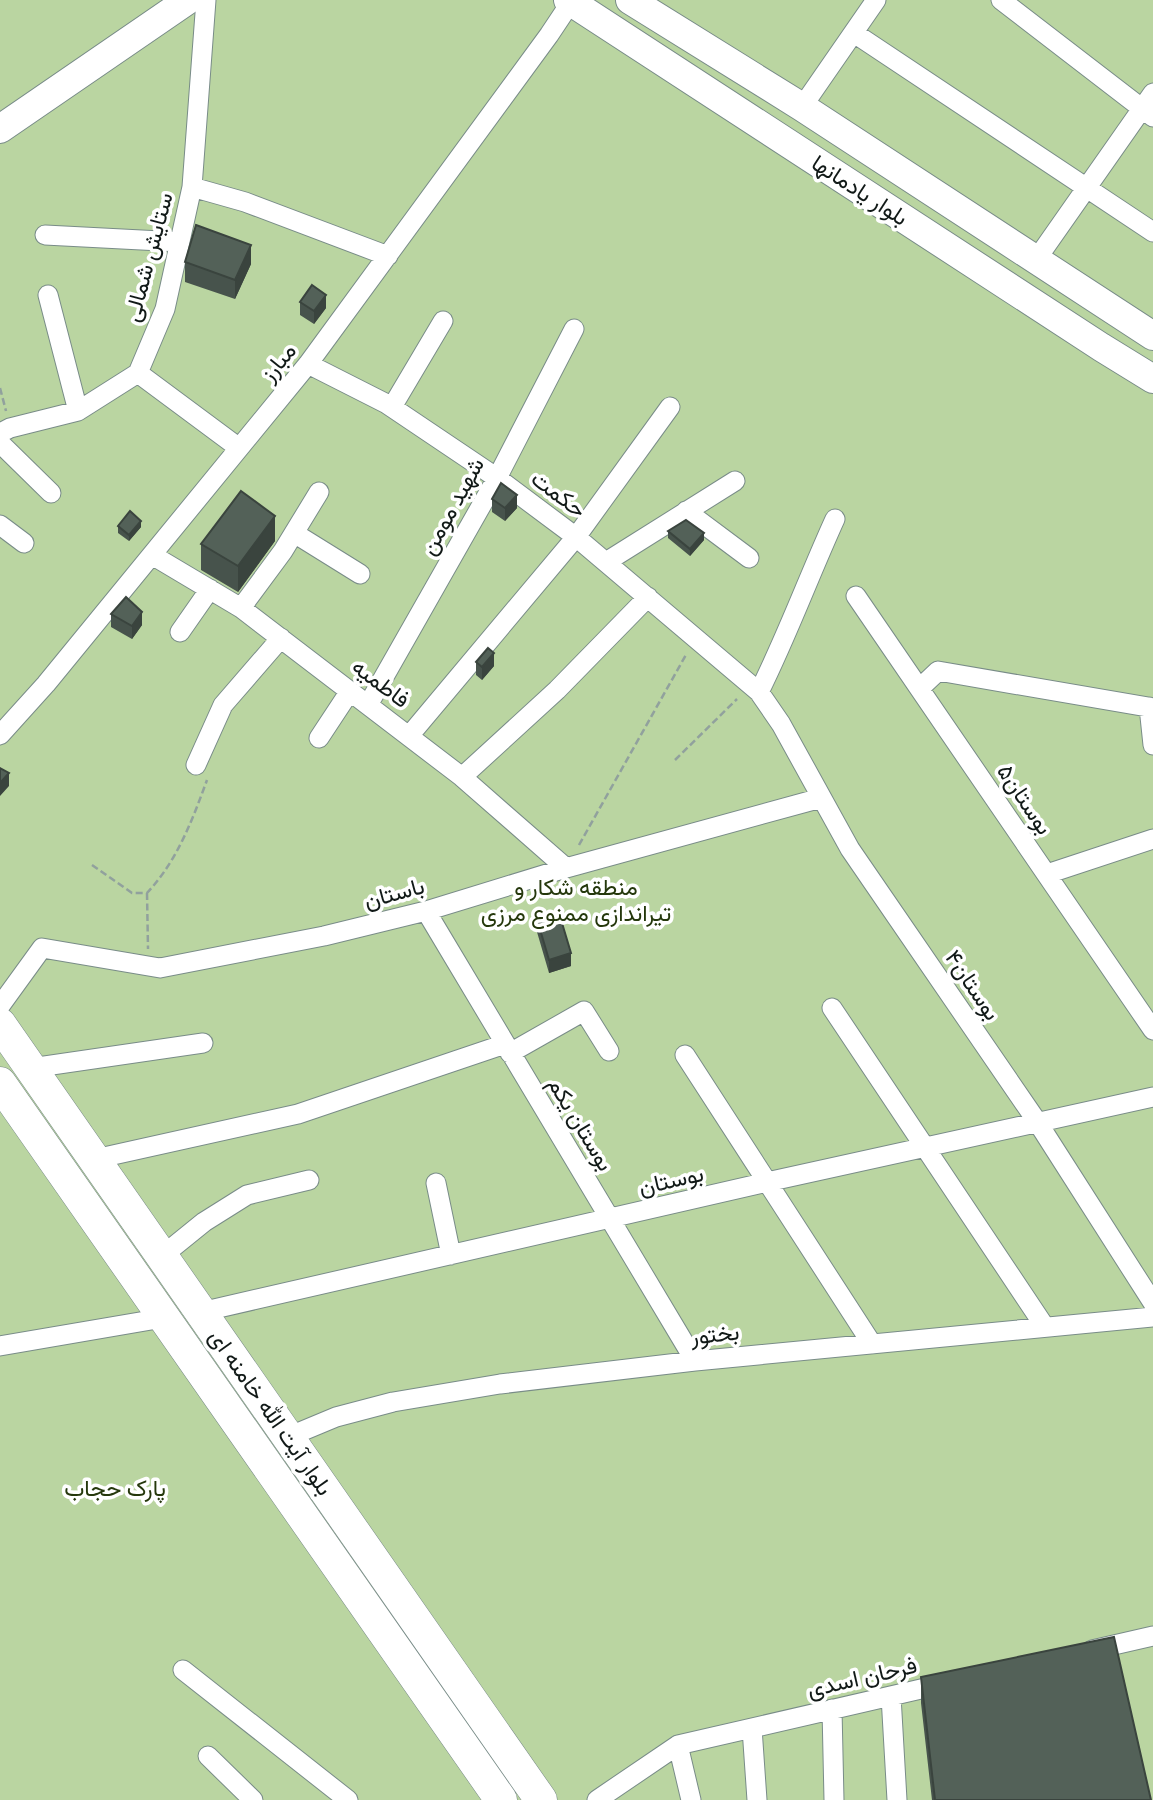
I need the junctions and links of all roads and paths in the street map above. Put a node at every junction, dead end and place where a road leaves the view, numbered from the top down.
1 (188, 0) edge
2 (206, 0) edge
3 (630, 0) edge
4 (876, 0) edge
5 (1001, 0) edge
6 (569, 1) edge
7 (854, 33) junction
8 (802, 107) junction
9 (1149, 107) edge
10 (0, 129) edge
11 (192, 187) junction
12 (1087, 187) junction
13 (1153, 232) edge
14 (45, 235) dead end
15 (180, 242) junction
16 (388, 256) junction
17 (1036, 260) junction
18 (48, 295) dead end
19 (1120, 314) junction
20 (443, 321) dead end
21 (574, 329) dead end
22 (1153, 336) edge
23 (1101, 347) junction
24 (308, 364) junction
25 (138, 373) junction
26 (1153, 379) edge
27 (0, 388) edge
28 (392, 407) junction
29 (670, 407) dead end
30 (78, 411) junction
31 (3, 435) edge
32 (239, 449) junction
33 (497, 478) junction
34 (734, 481) dead end
35 (319, 492) dead end
36 (51, 493) dead end
37 (686, 511) junction
38 (835, 519) dead end
39 (0, 525) edge
40 (294, 533) junction
41 (576, 537) junction
42 (24, 543) dead end
43 (152, 555) junction
44 (749, 558) dead end
45 (606, 562) junction
46 (360, 574) dead end
47 (210, 589) junction
48 (856, 596) dead end
49 (648, 597) junction
50 (242, 608) junction
51 (180, 632) dead end
52 (695, 637) junction
53 (281, 638) junction
54 (755, 688) junction
55 (920, 688) junction
56 (350, 691) junction
57 (369, 705) junction
58 (1151, 707) edge
59 (0, 735) edge
60 (409, 736) junction
61 (319, 738) dead end
62 (1153, 745) edge
63 (675, 760) dead end
64 (202, 771) joint
65 (462, 777) junction
66 (821, 798) junction
67 (1153, 839) edge
68 (92, 865) dead end
69 (566, 868) junction
70 (1047, 874) junction
71 (147, 893) junction
72 (426, 911) junction
73 (149, 966) junction
74 (0, 1006) edge
75 (832, 1008) dead end
76 (0, 1024) edge
77 (1153, 1030) edge
78 (203, 1043) dead end
79 (508, 1048) junction
80 (609, 1051) dead end
81 (685, 1055) dead end
82 (31, 1068) junction
83 (0, 1083) edge
84 (1153, 1097) edge
85 (1038, 1123) junction
86 (925, 1147) junction
87 (95, 1159) junction
88 (309, 1180) dead end
89 (767, 1182) junction
90 (436, 1183) dead end
91 (609, 1220) junction
92 (451, 1255) junction
93 (162, 1256) junction
94 (1153, 1303) edge
95 (201, 1312) junction
96 (1153, 1317) edge
97 (163, 1318) junction
98 (1045, 1327) junction
99 (872, 1344) junction
100 (0, 1346) edge
101 (695, 1361) junction
102 (288, 1437) junction
103 (1153, 1636) edge
104 (1074, 1654) edge
105 (183, 1670) dead end
106 (969, 1678) edge
107 (891, 1696) junction
108 (832, 1709) junction
109 (752, 1728) junction
110 (678, 1745) junction
111 (208, 1756) dead end
112 (253, 1800) edge
113 (348, 1800) edge
114 (501, 1800) edge
115 (541, 1800) edge
116 (597, 1800) edge
117 (691, 1800) edge
118 (757, 1800) edge
119 (834, 1800) edge
120 (897, 1800) edge

1 - 10 main road
2 - 11 street, ستایش شمالی
3 - 8 main road, بلوار یادمانها
4 - 7 street
5 - 9 street
6 - 16 street, مبارز
6 - 23 main road, بلوار یادمانها
7 - 8 street
7 - 12 street
8 - 17 main road, بلوار یادمانها
9 - 12 street
11 - 15 street, ستایش شمالی
11 - 16 street
12 - 13 street
12 - 17 street
14 - 15 street
15 - 25 street, ستایش شمالی
16 - 24 street, مبارز
17 - 19 main road, بلوار یادمانها
18 - 30 street
19 - 22 main road, بلوار یادمانها
19 - 23 main road
20 - 28 street
21 - 33 street, شهید مومن
23 - 26 main road, بلوار یادمانها
24 - 28 street, حکمت
24 - 32 street, مبارز
25 - 30 street
25 - 32 street
27 - 31 path
28 - 33 street, حکمت
29 - 41 street
30 - 31 street
31 - 36 street
32 - 43 street, مبارز
33 - 41 street, حکمت
33 - 57 street, شهید مومن
34 - 37 street
35 - 40 street
37 - 44 street
37 - 45 street
38 - 54 street
39 - 42 street
40 - 46 street
40 - 50 street
41 - 45 street, حکمت
41 - 60 street
43 - 47 street, فاطمیه
43 - 59 street, مبارز
45 - 49 street, حکمت
47 - 50 street, فاطمیه
47 - 51 street
48 - 55 street, بوستان۵
49 - 52 street, حکمت
49 - 65 street
50 - 53 street, فاطمیه
52 - 54 street, حکمت
52 - 69 path
53 - 56 street, فاطمیه
53 - 64 street
54 - 63 path
54 - 66 street, بوستان۴
55 - 58 street
55 - 70 street, بوستان۵
56 - 57 street, فاطمیه
56 - 61 street
57 - 60 street, فاطمیه
58 - 62 street
60 - 65 street, فاطمیه
64 - 71 path
65 - 69 street, فاطمیه
66 - 69 street, باستان
66 - 85 street, بوستان۴
67 - 70 street
68 - 71 path
69 - 72 street, باستان
70 - 77 street, بوستان۵
71 - 73 path
72 - 73 street, باستان
72 - 79 street, بوستان یکم
73 - 74 street, باستان
75 - 86 street
76 - 82 main road, بلوار آیت الله خامنه ای
78 - 82 street
79 - 80 street
79 - 87 street
79 - 91 street, بوستان یکم
81 - 89 street
82 - 87 main road, بلوار آیت الله خامنه ای
83 - 97 main road, بلوار آیت الله خامنه ای
84 - 85 street, بوستان
85 - 86 street, بوستان
85 - 94 street, بوستان۴
86 - 89 street, بوستان
86 - 98 street
87 - 93 main road, بلوار آیت الله خامنه ای
88 - 93 street
89 - 91 street, بوستان
89 - 99 street
90 - 92 street
91 - 92 street, بوستان
91 - 101 street, بوستان یکم
92 - 95 street, بوستان
93 - 95 main road, بلوار آیت الله خامنه ای
95 - 102 main road, بلوار آیت الله خامنه ای
96 - 98 street, بختور
97 - 100 street
97 - 114 main road, بلوار آیت الله خامنه ای
98 - 99 street, بختور
99 - 101 street, بختور
101 - 102 street, بختور
102 - 115 main road, بلوار آیت الله خامنه ای
103 - 104 street
105 - 113 street
106 - 107 street, فرحان اسدی
107 - 108 street, فرحان اسدی
107 - 120 street
108 - 109 street, فرحان اسدی
108 - 119 street
109 - 110 street, فرحان اسدی
109 - 118 street
110 - 116 street, فرحان اسدی
110 - 117 street
111 - 112 street

